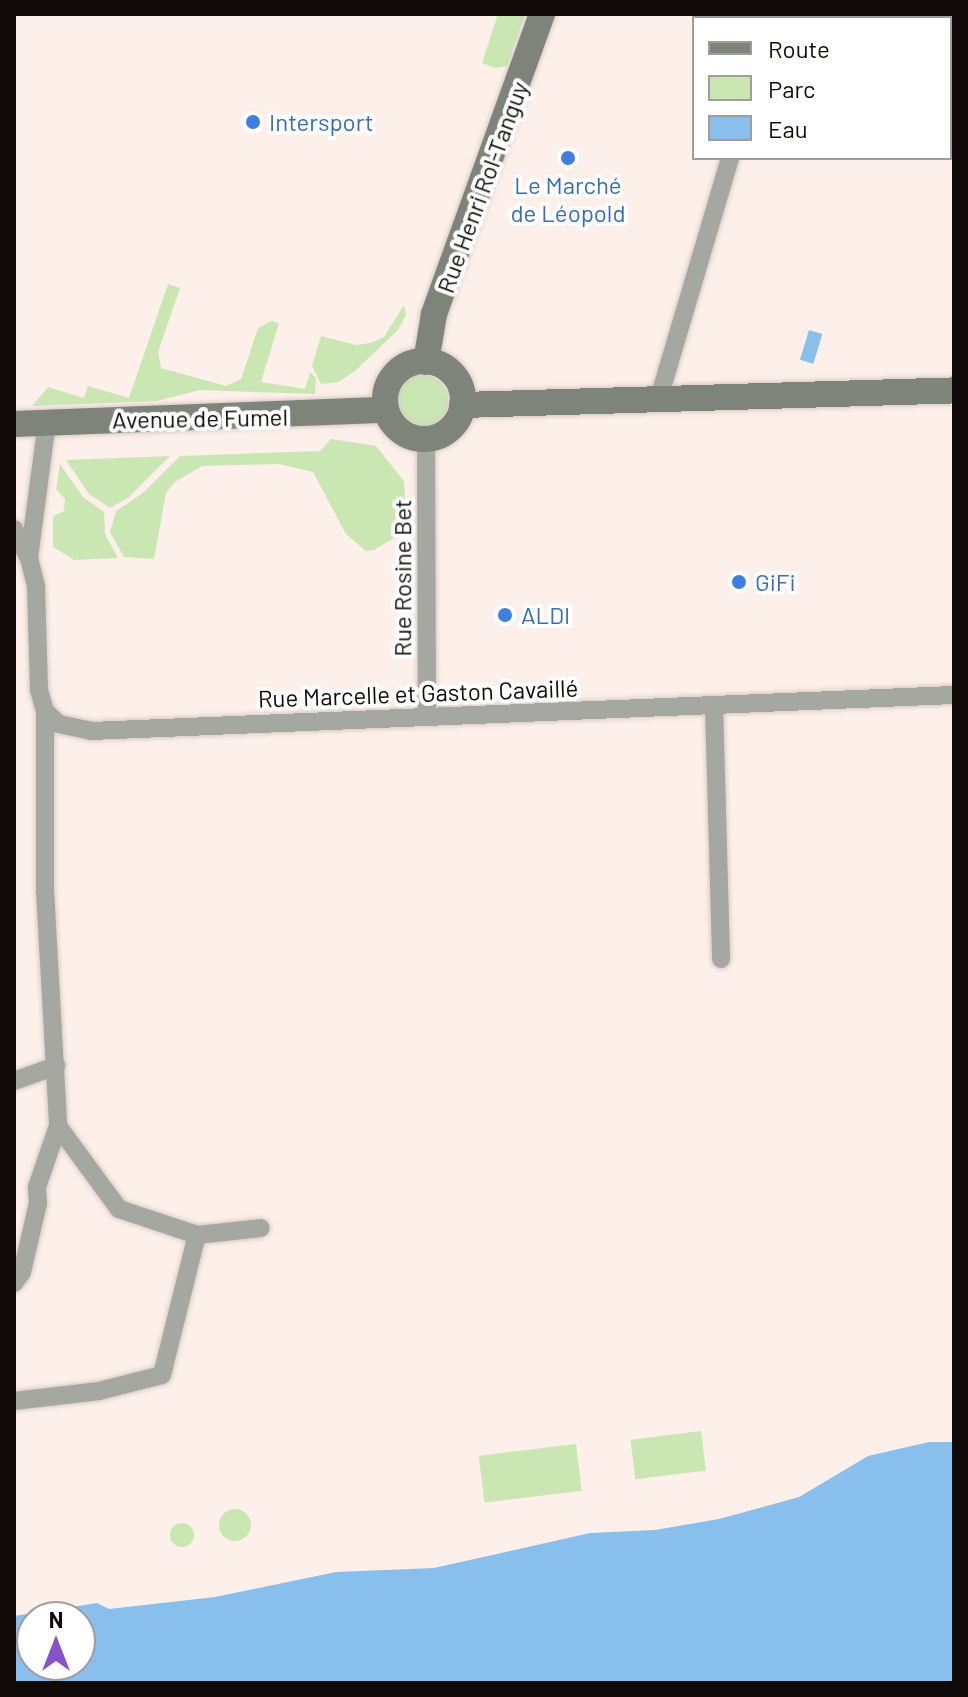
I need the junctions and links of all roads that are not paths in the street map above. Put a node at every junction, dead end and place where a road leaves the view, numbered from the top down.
1 (542, 14) edge
2 (729, 160) edge
3 (426, 362) junction
4 (954, 390) edge
5 (659, 398) junction
6 (462, 405) junction
7 (386, 410) junction
8 (47, 422) junction
9 (14, 424) edge
10 (426, 439) junction
11 (14, 529) edge
12 (25, 568) edge
13 (954, 695) edge
14 (714, 705) junction
15 (45, 711) junction
16 (427, 717) junction
17 (721, 959) dead end
18 (56, 1066) junction
19 (14, 1081) edge
20 (58, 1126) junction
21 (261, 1228) dead end
22 (197, 1235) junction
23 (14, 1283) edge
24 (14, 1401) edge

1 - 3 main road, Rue Henri Rol-Tanguy
2 - 5 street
3 - 6 main road
3 - 7 main road
4 - 5 main road
5 - 6 main road
6 - 10 main road
7 - 8 main road, Avenue de Fumel
7 - 10 main road
8 - 9 main road, Avenue de Fumel
8 - 12 street
10 - 16 street, Rue Rosine Bet
11 - 12 street
12 - 15 street
13 - 14 street, Rue Marcelle et Gaston Cavaillé
14 - 16 street, Rue Marcelle et Gaston Cavaillé
14 - 17 street
15 - 16 street, Rue Marcelle et Gaston Cavaillé
15 - 18 street
18 - 19 street
18 - 20 street
20 - 22 street
20 - 23 street
21 - 22 street
22 - 24 street

